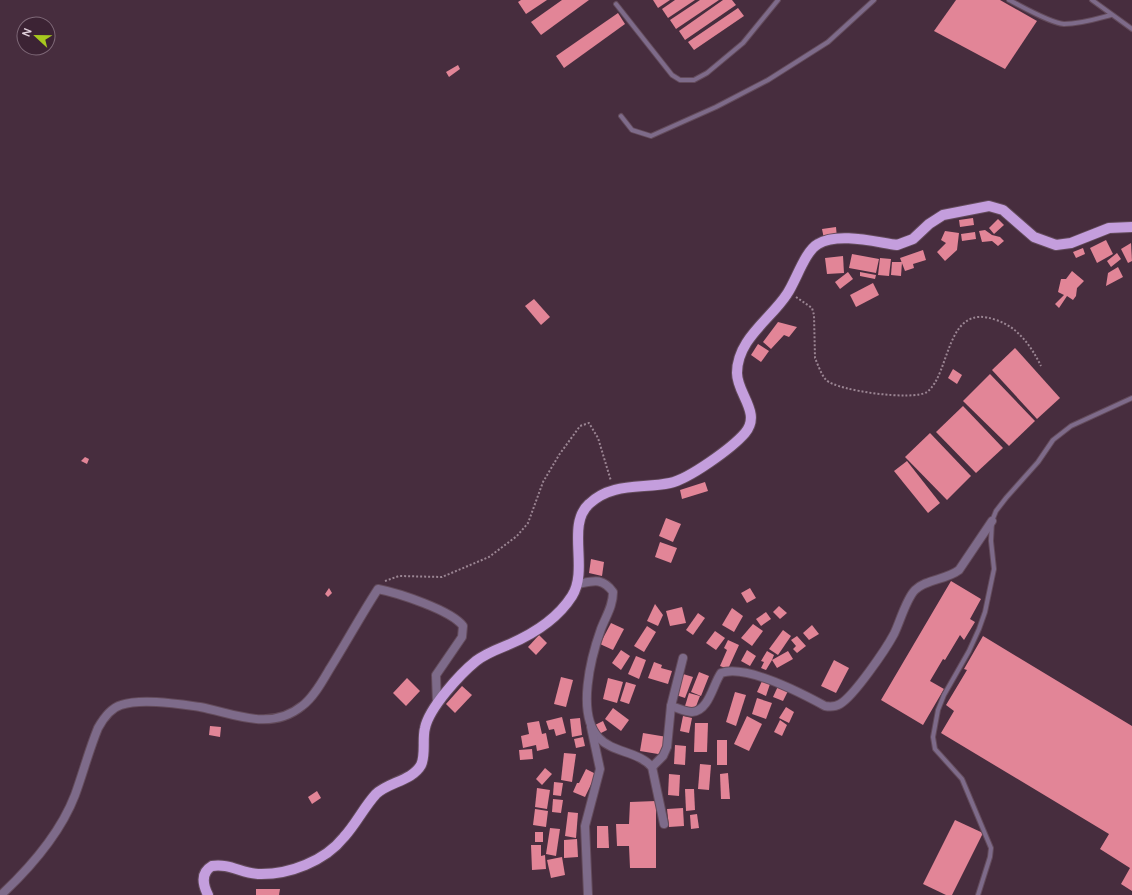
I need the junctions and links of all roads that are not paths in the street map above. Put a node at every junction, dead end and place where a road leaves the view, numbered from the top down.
1 (778, 0) edge
2 (874, 0) edge
3 (1009, 0) edge
4 (1092, 0) edge
5 (616, 4) dead end
6 (1111, 15) junction
7 (1132, 29) edge
8 (621, 116) dead end
9 (1132, 227) edge
10 (1132, 398) edge
11 (992, 521) junction
12 (578, 584) junction
13 (683, 658) dead end
14 (437, 704) junction
15 (671, 706) junction
16 (590, 727) junction
17 (652, 767) junction
18 (664, 824) dead end
19 (1, 895) edge
20 (208, 895) edge
21 (588, 895) edge
22 (978, 895) edge

1 - 5 lane
2 - 8 lane
3 - 6 lane
4 - 6 lane
6 - 7 lane
9 - 12 main road
10 - 11 lane
11 - 15 street
11 - 22 lane
12 - 14 main road
12 - 16 street
13 - 15 street
14 - 19 street
14 - 20 main road
15 - 17 street
16 - 17 street
16 - 21 street
17 - 18 street

